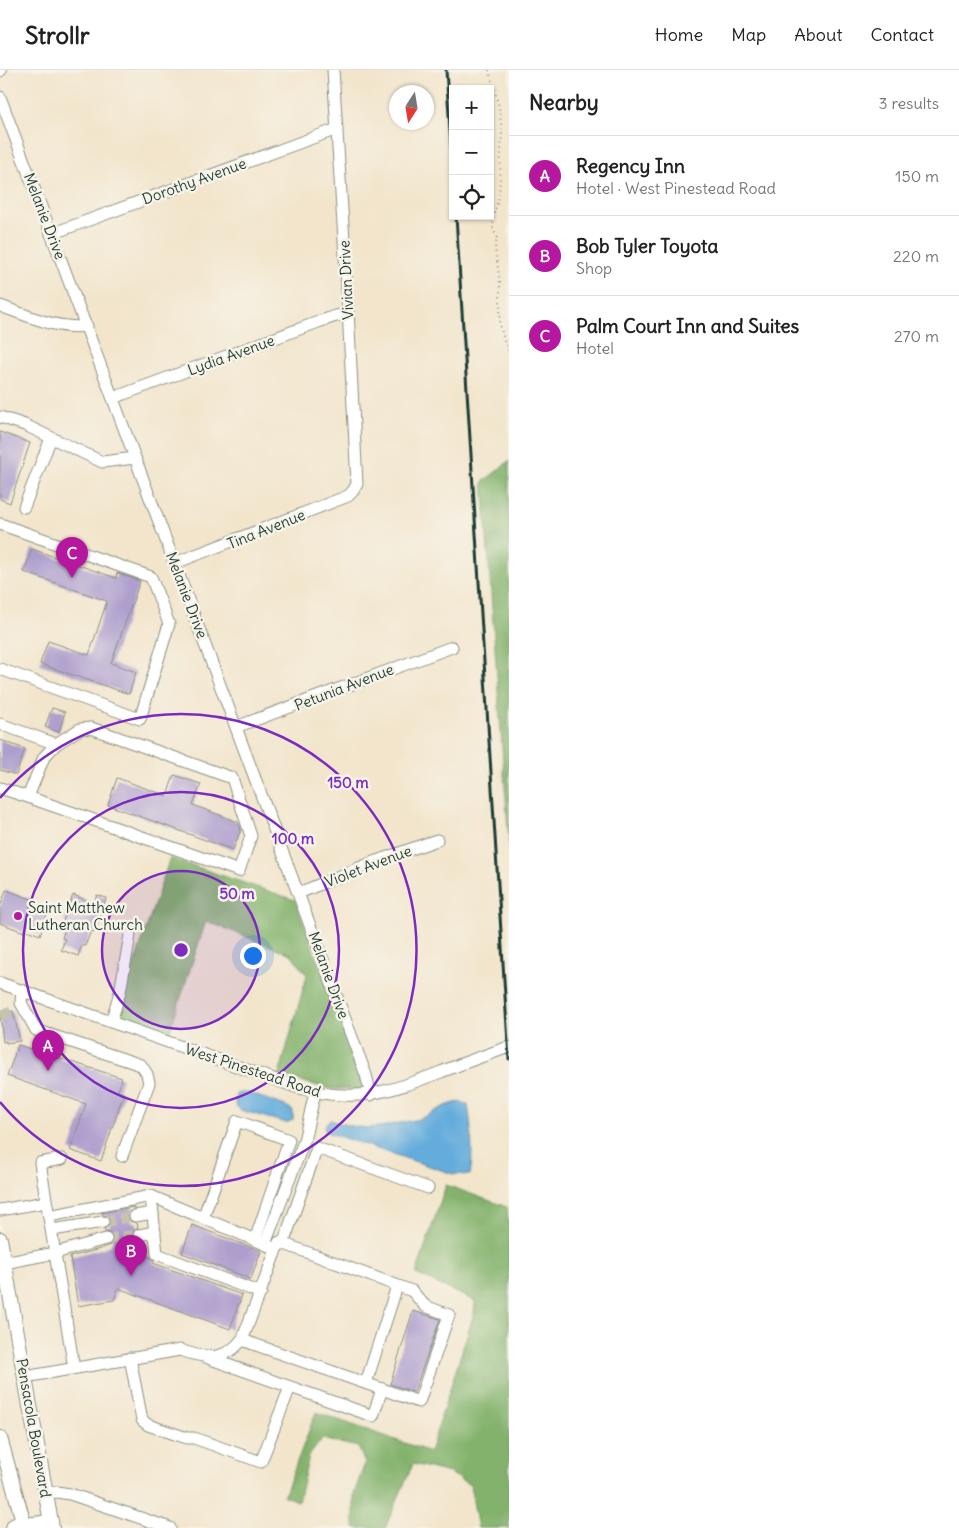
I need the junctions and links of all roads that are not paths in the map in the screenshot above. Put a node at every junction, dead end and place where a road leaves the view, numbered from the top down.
1 (333, 70) edge
2 (0, 97) edge
3 (336, 129) junction
4 (51, 234) junction
5 (0, 306) edge
6 (348, 314) junction
7 (86, 326) junction
8 (113, 398) junction
9 (0, 417) edge
10 (50, 438) junction
11 (135, 458) junction
12 (354, 490) joint
13 (24, 507) dead end
14 (2, 524) edge
15 (0, 536) edge
16 (175, 564) junction
17 (452, 647) dead end
18 (0, 669) edge
19 (0, 724) edge
20 (236, 728) junction
21 (56, 744) junction
22 (0, 788) edge
23 (28, 797) junction
24 (437, 840) dead end
25 (299, 892) junction
26 (130, 935) dead end
27 (0, 983) edge
28 (22, 990) junction
29 (111, 1022) junction
30 (509, 1047) edge
31 (315, 1092) junction
32 (371, 1094) junction
33 (122, 1156) dead end
34 (62, 1159) dead end
35 (428, 1188) dead end
36 (151, 1196) junction
37 (46, 1202) junction
38 (0, 1210) edge
39 (153, 1212) junction
40 (49, 1216) junction
41 (135, 1216) tunnel mouth
42 (203, 1218) junction
43 (103, 1222) tunnel mouth
44 (52, 1230) junction
45 (155, 1232) junction
46 (139, 1235) tunnel mouth
47 (0, 1239) edge
48 (106, 1239) tunnel mouth
49 (260, 1242) junction
50 (280, 1247) junction
51 (55, 1253) junction
52 (2, 1264) edge
53 (397, 1286) junction
54 (261, 1293) junction
55 (242, 1340) junction
56 (207, 1357) junction
57 (130, 1358) junction
58 (74, 1368) junction
59 (25, 1378) junction
60 (366, 1383) junction
61 (290, 1387) junction
62 (382, 1389) junction
63 (0, 1439) edge
64 (46, 1493) junction
65 (52, 1525) edge
66 (153, 1525) edge
67 (16, 1527) edge
68 (170, 1528) edge

1 - 3 street, Vivian Drive
2 - 4 street, Melanie Drive
3 - 4 street, Dorothy Avenue
3 - 6 street, Vivian Drive
4 - 7 street, Melanie Drive
5 - 7 street
6 - 8 street, Lydia Avenue
6 - 12 street, Vivian Drive
7 - 8 street, Melanie Drive
8 - 11 street, Melanie Drive
9 - 10 street
10 - 11 street
10 - 13 street
11 - 16 street, Melanie Drive
12 - 16 street, Tina Avenue
14 - 15 street
14 - 18 street
16 - 20 street, Melanie Drive
17 - 20 street, Petunia Avenue
19 - 21 street
20 - 25 street, Melanie Drive
21 - 23 street
21 - 23 street
22 - 23 street
24 - 25 street, Violet Avenue
25 - 32 street, Melanie Drive
26 - 29 street
27 - 28 street, West Pinestead Road
28 - 29 street, West Pinestead Road
28 - 33 street
29 - 31 street, West Pinestead Road
30 - 32 street, West Pinestead Road
31 - 32 street, West Pinestead Road
31 - 49 street
34 - 37 street
35 - 50 street
36 - 39 street
36 - 40 street
36 - 42 street
37 - 38 street
37 - 40 street
39 - 41 street
39 - 45 street
40 - 44 street
42 - 49 street
42 - 49 street
43 - 44 street
44 - 51 street
45 - 46 street
45 - 54 street
47 - 52 main road, Pensacola Boulevard
48 - 51 street
49 - 50 street
50 - 53 street
50 - 54 street
51 - 52 street
51 - 58 street
52 - 59 main road, Pensacola Boulevard
53 - 60 street
53 - 62 street
54 - 55 street
55 - 56 street
55 - 60 street
56 - 57 street
56 - 61 street
57 - 58 street
57 - 61 street
58 - 59 street
59 - 64 main road, Pensacola Boulevard
60 - 62 street
61 - 62 street
63 - 67 main road
64 - 65 main road, Pensacola Boulevard
64 - 66 street
65 - 67 main road
66 - 68 street

